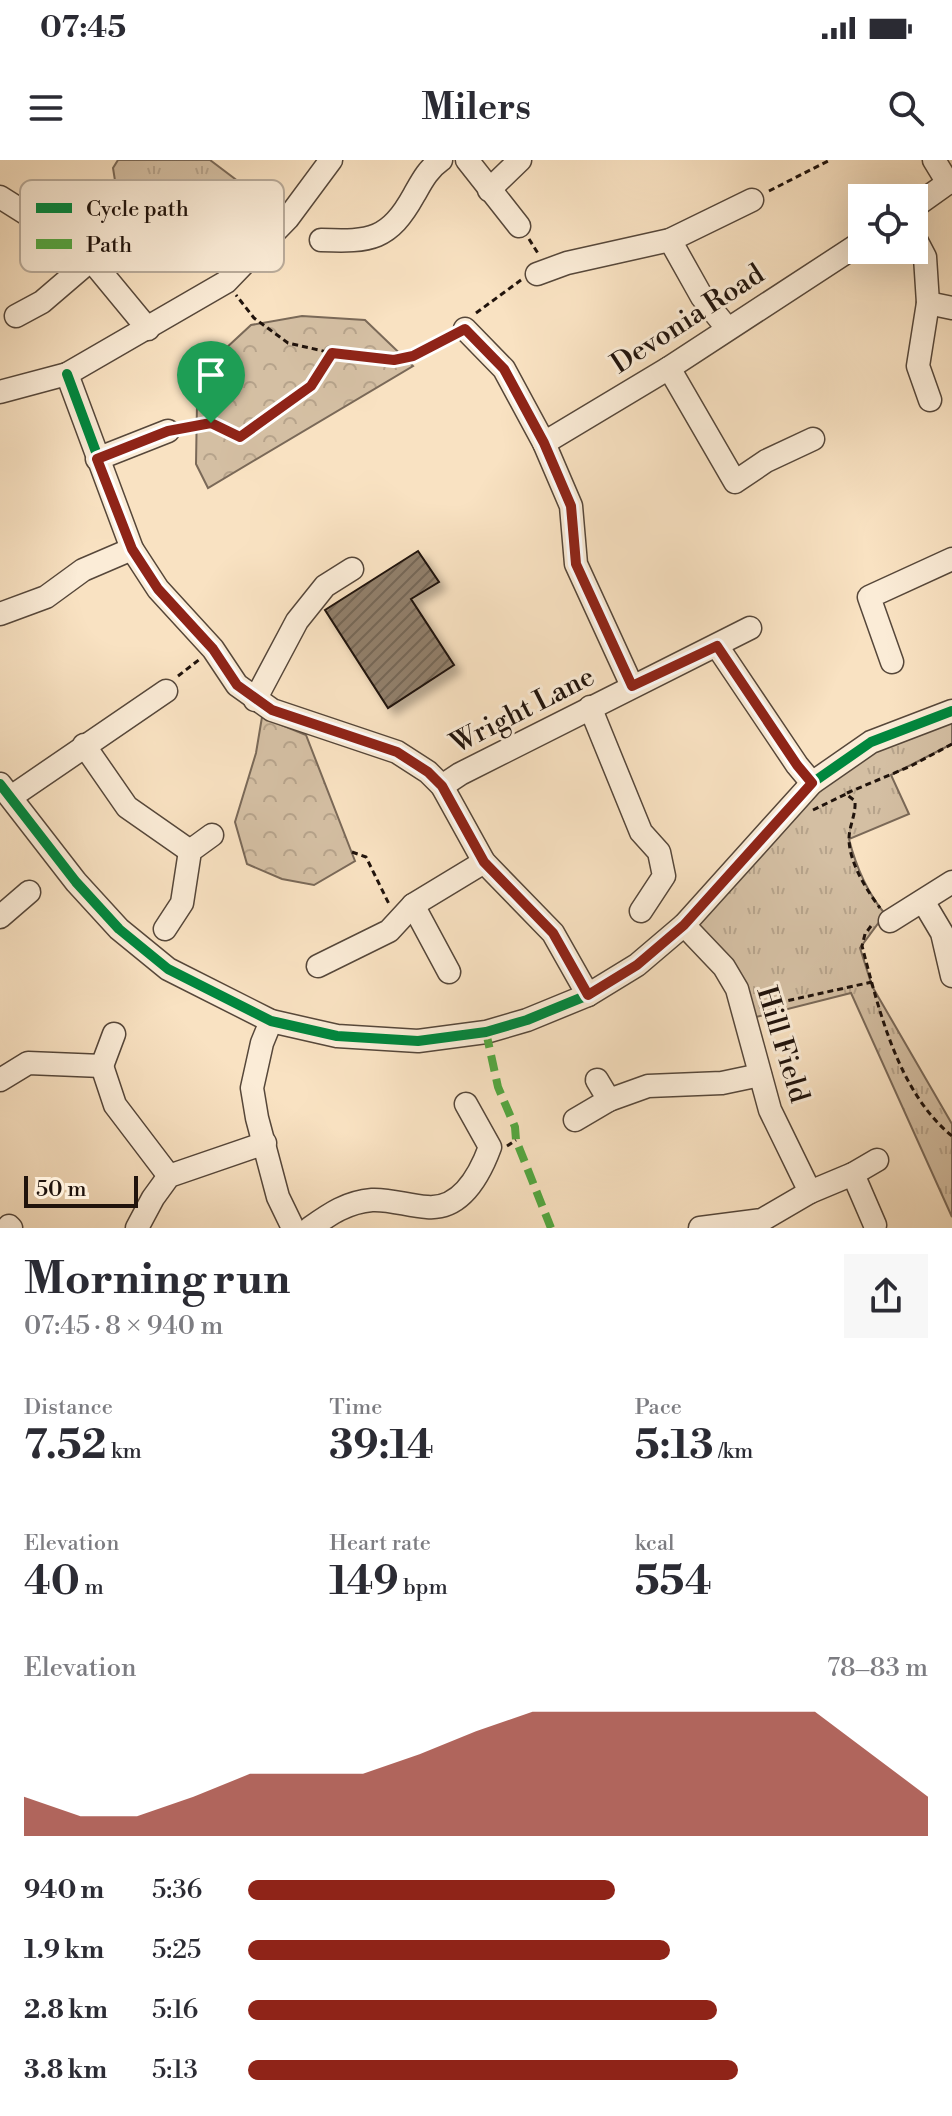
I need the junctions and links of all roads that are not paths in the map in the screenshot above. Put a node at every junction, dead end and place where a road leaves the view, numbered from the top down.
1 (331, 160) edge
2 (441, 160) edge
3 (467, 160) edge
4 (520, 160) edge
5 (934, 160) edge
6 (950, 182) edge
7 (489, 190) junction
8 (0, 197) edge
9 (928, 197) edge
10 (752, 200) road end
11 (20, 210) edge
12 (284, 222) edge
13 (519, 226) road end
14 (321, 240) dead end
15 (670, 240) junction
16 (848, 251) edge
17 (925, 264) edge
18 (77, 272) edge
19 (101, 272) edge
20 (236, 272) edge
21 (537, 274) road end
22 (928, 303) junction
23 (952, 308) edge
24 (16, 316) dead end
25 (727, 328) junction
26 (148, 329) junction
27 (465, 329) road end
28 (669, 368) junction
29 (67, 374) junction
30 (0, 392) edge
31 (930, 400) dead end
32 (168, 431) road end
33 (813, 439) dead end
34 (544, 443) junction
35 (97, 459) junction
36 (132, 549) junction
37 (952, 559) edge
38 (352, 569) dead end
39 (0, 614) edge
40 (750, 628) dead end
41 (717, 646) junction
42 (892, 662) dead end
43 (632, 686) junction
44 (166, 691) road end
45 (255, 700) junction
46 (590, 707) junction
47 (952, 711) edge
48 (84, 745) junction
49 (812, 783) junction
50 (442, 786) junction
51 (5, 791) edge
52 (212, 835) dead end
53 (190, 851) junction
54 (484, 862) junction
55 (952, 882) edge
56 (29, 892) dead end
57 (923, 901) junction
58 (413, 905) junction
59 (641, 911) dead end
60 (0, 917) edge
61 (890, 921) road end
62 (684, 925) junction
63 (165, 929) dead end
64 (318, 966) dead end
65 (449, 972) dead end
66 (952, 976) edge
67 (588, 995) junction
68 (271, 1021) junction
69 (114, 1034) dead end
70 (102, 1066) junction
71 (760, 1075) junction
72 (0, 1080) edge
73 (597, 1080) dead end
74 (609, 1100) junction
75 (466, 1104) dead end
76 (575, 1120) dead end
77 (265, 1143) junction
78 (877, 1160) dead end
79 (853, 1174) junction
80 (169, 1176) junction
81 (810, 1192) junction
82 (765, 1224) edge
83 (875, 1225) dead end
84 (137, 1228) edge
85 (293, 1228) edge
86 (310, 1228) edge
87 (700, 1228) edge

1 - 12 street
2 - 14 street
3 - 7 street
4 - 7 street
5 - 6 street
6 - 9 street
7 - 13 street
8 - 11 street
10 - 15 street
15 - 21 street
15 - 25 street
16 - 25 street, Devonia Road
17 - 22 street
18 - 24 street
19 - 26 street
20 - 26 street
22 - 23 street
22 - 31 street
25 - 28 street, Devonia Road
26 - 29 street
27 - 34 street
28 - 33 street
28 - 34 street, Devonia Road
29 - 30 street
29 - 35 street
32 - 35 street
34 - 43 street
35 - 36 street
36 - 39 street
36 - 45 street
37 - 42 street
38 - 45 street
40 - 41 street, Wright Lane
41 - 43 street, Wright Lane
41 - 49 street
43 - 46 street, Wright Lane
44 - 48 street
45 - 50 street
46 - 50 street, Wright Lane
46 - 59 street
47 - 49 street
48 - 51 street
48 - 53 street
49 - 62 street
50 - 54 street
51 - 68 street
52 - 53 street
53 - 63 street
54 - 58 street
54 - 67 street
55 - 57 street
56 - 60 street
57 - 61 street
57 - 66 street
58 - 64 street
58 - 65 street
62 - 67 street
62 - 71 street, Hill Field
67 - 68 street
68 - 77 street
69 - 70 street
70 - 72 street
70 - 80 street
71 - 74 street
71 - 81 street, Hill Field
73 - 74 street
74 - 76 street
75 - 86 street
77 - 80 street
77 - 85 street
78 - 79 street
79 - 81 street
79 - 83 street
80 - 84 street
81 - 82 street
82 - 87 street

